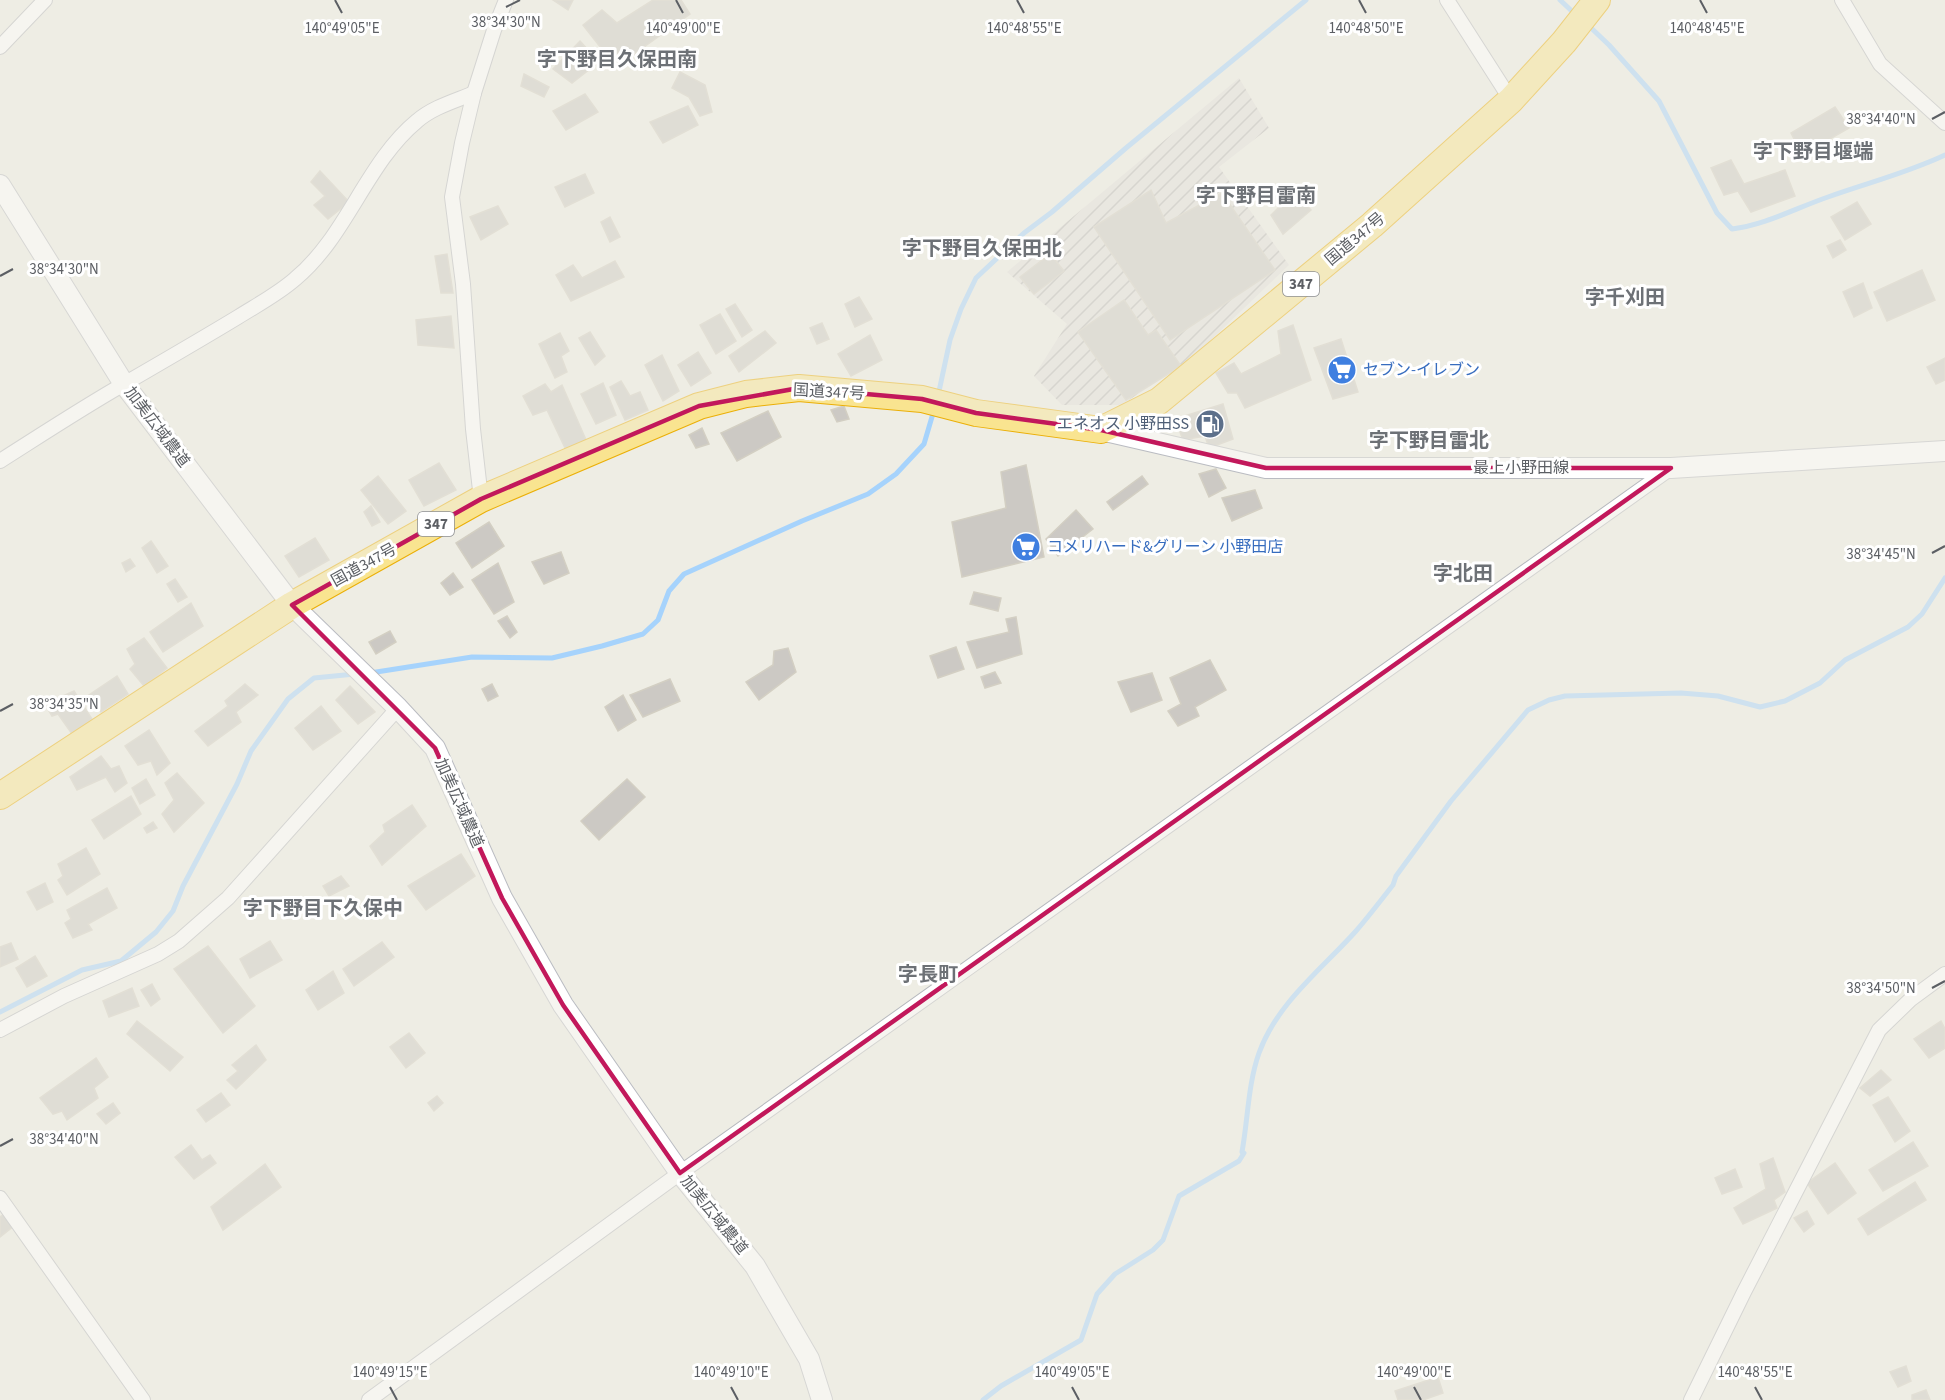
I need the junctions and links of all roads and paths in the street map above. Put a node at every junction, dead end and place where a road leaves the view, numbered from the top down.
1 (45, 0) edge
2 (506, 0) edge
3 (1447, 0) edge
4 (1842, 0) edge
5 (1586, 13) edge
6 (0, 47) edge
7 (474, 93) junction
8 (1511, 100) junction
9 (1945, 123) edge
10 (0, 184) edge
11 (124, 384) junction
12 (1101, 430) junction
13 (1945, 451) edge
14 (0, 461) edge
15 (1671, 468) junction
16 (481, 499) junction
17 (292, 605) junction
18 (398, 708) junction
19 (0, 796) edge
20 (1945, 974) edge
21 (0, 1030) edge
22 (680, 1173) junction
23 (0, 1198) edge
24 (143, 1400) edge
25 (369, 1400) edge
26 (822, 1400) edge
27 (1691, 1400) edge

1 - 6 street
2 - 7 street
3 - 8 street
4 - 9 street
5 - 8 highway, 国道347号 / 347
7 - 11 street
7 - 16 street
8 - 12 highway, 国道347号 / 347
10 - 11 street, 加美広域農道
11 - 14 street
11 - 17 street, 加美広域農道
12 - 15 street, 最上小野田線
12 - 16 highway, 国道347号 / 347
13 - 15 street, 最上小野田線
15 - 22 street
16 - 17 highway, 国道347号 / 347
17 - 18 street, 加美広域農道
17 - 19 highway, 国道347号 / 347
18 - 21 street
18 - 22 street, 加美広域農道
20 - 27 street
22 - 25 street
22 - 26 street, 加美広域農道
23 - 24 street

